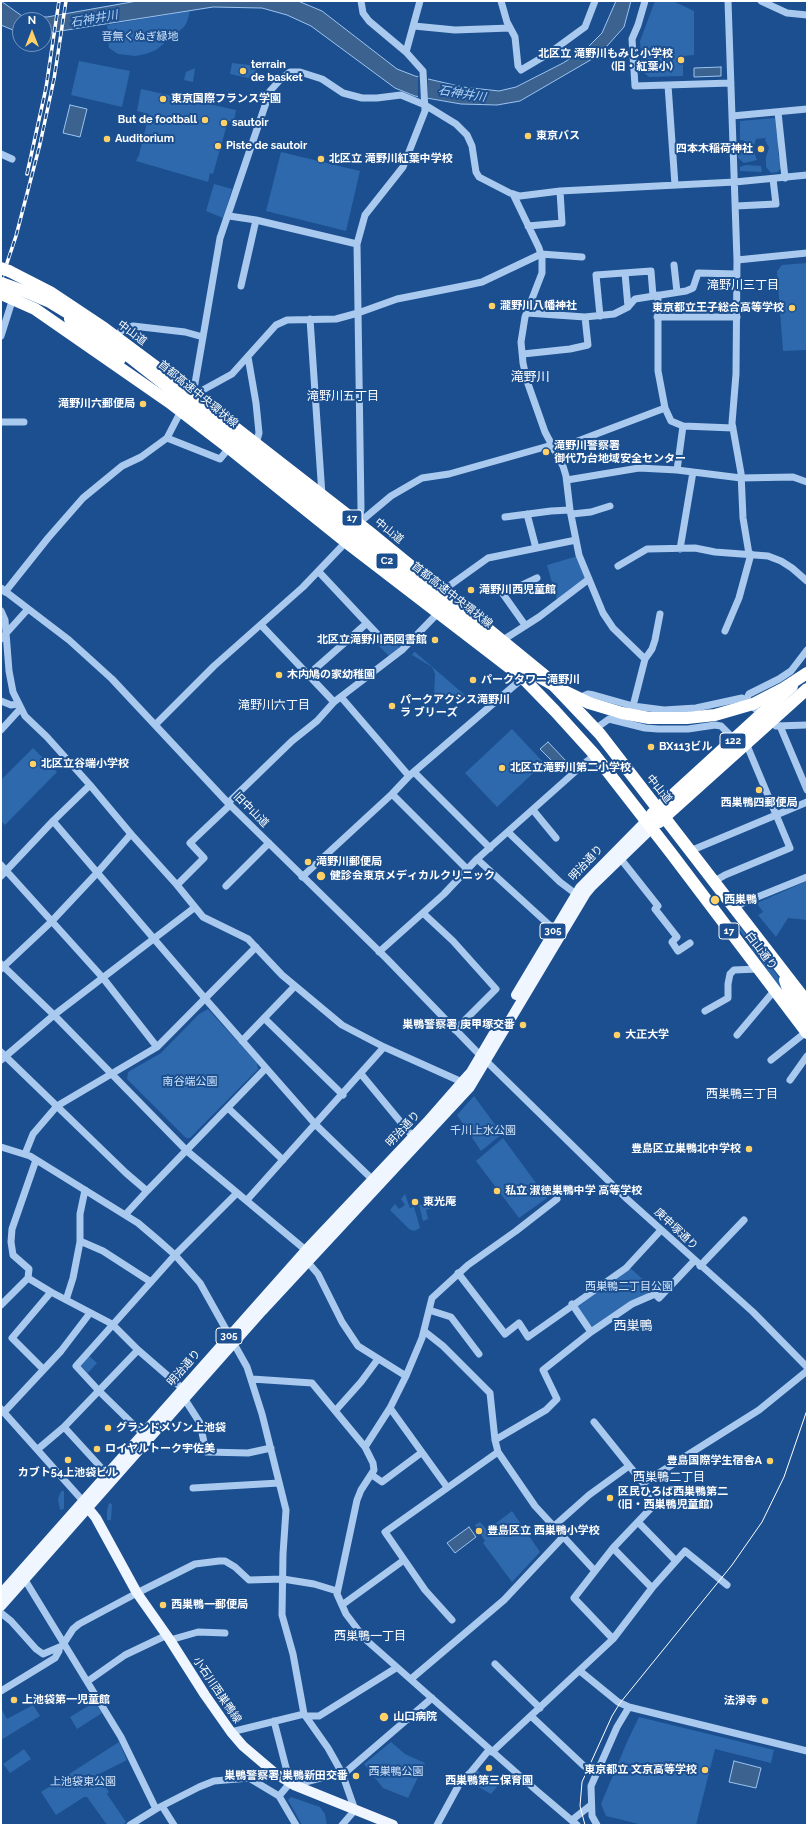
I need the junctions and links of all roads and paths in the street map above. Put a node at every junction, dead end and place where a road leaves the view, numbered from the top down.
1 (361, 1) edge
2 (420, 1) edge
3 (501, 1) edge
4 (596, 1) edge
5 (645, 1) edge
6 (728, 1) edge
7 (761, 1) edge
8 (807, 15) edge
9 (414, 26) junction
10 (510, 28) junction
11 (406, 52) junction
12 (731, 83) junction
13 (668, 85) junction
14 (425, 102) junction
15 (807, 109) edge
16 (778, 112) junction
17 (732, 116) junction
18 (1, 154) edge
19 (12, 159) dead end
20 (807, 176) edge
21 (785, 178) junction
22 (773, 179) junction
23 (735, 182) junction
24 (675, 185) junction
25 (560, 191) junction
26 (513, 194) junction
27 (736, 206) junction
28 (229, 216) junction
29 (256, 220) junction
30 (528, 226) junction
31 (357, 244) junction
32 (807, 253) edge
33 (541, 254) junction
34 (582, 257) dead end
35 (738, 260) junction
36 (674, 264) dead end
37 (4, 273) edge
38 (625, 273) junction
39 (737, 274) junction
40 (1, 285) edge
41 (241, 286) dead end
42 (677, 292) junction
43 (1, 294) edge
44 (655, 296) junction
45 (13, 298) junction
46 (628, 307) junction
47 (358, 313) junction
48 (528, 313) junction
49 (600, 316) junction
50 (586, 317) junction
51 (657, 317) junction
52 (737, 317) junction
53 (310, 319) junction
54 (1, 336) edge
55 (115, 337) junction
56 (202, 337) junction
57 (522, 354) junction
58 (248, 357) junction
59 (156, 393) junction
60 (193, 395) junction
61 (665, 408) junction
62 (181, 411) junction
63 (1, 422) edge
64 (24, 422) dead end
65 (683, 426) junction
66 (733, 428) junction
67 (167, 438) junction
68 (256, 444) junction
69 (553, 447) junction
70 (229, 448) junction
71 (677, 470) junction
72 (693, 472) junction
73 (741, 478) junction
74 (567, 480) junction
75 (807, 482) edge
76 (322, 495) junction
77 (610, 506) dead end
78 (571, 512) junction
79 (527, 514) junction
80 (505, 517) dead end
81 (359, 523) junction
82 (576, 540) junction
83 (346, 542) junction
84 (536, 548) junction
85 (680, 549) junction
86 (750, 554) junction
87 (618, 566) dead end
88 (319, 572) junction
89 (537, 578) dead end
90 (589, 579) junction
91 (807, 581) edge
92 (3, 590) edge
93 (442, 590) junction
94 (28, 609) junction
95 (1, 611) edge
96 (438, 613) junction
97 (660, 614) dead end
98 (367, 623) junction
99 (525, 624) junction
100 (261, 626) junction
101 (725, 631) dead end
102 (7, 633) junction
103 (379, 636) dead end
104 (1, 640) edge
105 (503, 640) junction
106 (807, 650) edge
107 (645, 659) junction
108 (807, 673) edge
109 (308, 675) junction
110 (522, 678) junction
111 (807, 689) edge
112 (341, 697) junction
113 (746, 700) junction
114 (1, 701) edge
115 (334, 702) junction
116 (572, 702) junction
117 (20, 706) junction
118 (633, 706) junction
119 (696, 708) junction
120 (769, 722) junction
121 (628, 724) junction
122 (155, 725) junction
123 (807, 725) edge
124 (702, 727) junction
125 (595, 729) junction
126 (1, 730) edge
127 (740, 741) junction
128 (595, 756) junction
129 (411, 774) junction
130 (90, 785) junction
131 (807, 790) edge
132 (392, 794) junction
133 (807, 802) edge
134 (229, 804) junction
135 (533, 810) junction
136 (661, 813) junction
137 (776, 815) junction
138 (53, 821) junction
139 (649, 825) junction
140 (508, 832) junction
141 (131, 834) junction
142 (556, 838) dead end
143 (269, 843) junction
144 (490, 848) junction
145 (690, 851) junction
146 (478, 859) junction
147 (624, 863) dead end
148 (468, 870) junction
149 (3, 871) edge
150 (97, 873) junction
151 (302, 877) junction
152 (807, 877) edge
153 (713, 882) junction
154 (177, 885) junction
155 (226, 886) dead end
156 (576, 894) junction
157 (194, 908) junction
158 (734, 908) junction
159 (423, 913) junction
160 (51, 922) junction
161 (557, 932) junction
162 (154, 938) junction
163 (690, 943) dead end
164 (256, 947) junction
165 (379, 952) junction
166 (2, 967) edge
167 (758, 969) junction
168 (781, 970) junction
169 (103, 978) junction
170 (295, 986) junction
171 (774, 991) junction
172 (205, 999) junction
173 (807, 1002) edge
174 (705, 1011) dead end
175 (54, 1015) junction
176 (264, 1018) junction
177 (455, 1030) junction
178 (806, 1033) edge
179 (737, 1035) dead end
180 (242, 1041) junction
181 (157, 1047) junction
182 (384, 1047) junction
183 (3, 1056) edge
184 (807, 1056) edge
185 (483, 1058) junction
186 (771, 1060) dead end
187 (266, 1068) junction
188 (111, 1073) junction
189 (361, 1074) junction
190 (790, 1080) dead end
191 (462, 1082) junction
192 (343, 1095) junction
193 (57, 1106) junction
194 (228, 1108) junction
195 (316, 1124) junction
196 (413, 1137) junction
197 (1, 1147) edge
198 (187, 1151) junction
199 (25, 1154) junction
200 (36, 1160) junction
201 (283, 1160) junction
202 (373, 1180) junction
203 (85, 1190) junction
204 (147, 1191) junction
205 (238, 1193) junction
206 (557, 1199) dead end
207 (247, 1200) junction
208 (125, 1215) junction
209 (744, 1220) dead end
210 (662, 1230) junction
211 (80, 1241) junction
212 (175, 1255) junction
213 (307, 1256) junction
214 (697, 1264) junction
215 (458, 1273) junction
216 (28, 1278) junction
217 (151, 1282) junction
218 (51, 1292) junction
219 (66, 1300) junction
220 (1, 1304) edge
221 (572, 1304) junction
222 (429, 1310) junction
223 (90, 1313) junction
224 (112, 1324) junction
225 (424, 1331) junction
226 (591, 1332) junction
227 (232, 1339) junction
228 (138, 1350) junction
229 (479, 1354) dead end
230 (378, 1359) junction
231 (807, 1367) edge
232 (43, 1369) junction
233 (807, 1371) edge
234 (406, 1376) junction
235 (252, 1379) junction
236 (99, 1391) junction
237 (184, 1394) junction
238 (390, 1408) junction
239 (336, 1410) junction
240 (2, 1411) edge
241 (594, 1422) dead end
242 (64, 1427) junction
243 (143, 1434) junction
244 (495, 1440) junction
245 (365, 1447) junction
246 (271, 1448) junction
247 (38, 1449) junction
248 (498, 1452) junction
249 (422, 1453) junction
250 (630, 1466) junction
251 (108, 1474) junction
252 (372, 1475) junction
253 (279, 1483) junction
254 (643, 1483) junction
255 (447, 1487) junction
256 (193, 1488) dead end
257 (86, 1504) junction
258 (638, 1522) junction
259 (553, 1526) junction
260 (563, 1537) junction
261 (613, 1548) junction
262 (404, 1560) junction
263 (676, 1561) junction
264 (595, 1570) junction
265 (283, 1579) junction
266 (25, 1580) junction
267 (727, 1585) dead end
268 (652, 1588) junction
269 (337, 1591) junction
270 (137, 1593) junction
271 (1, 1594) edge
272 (342, 1604) junction
273 (1, 1606) edge
274 (1, 1613) edge
275 (452, 1620) dead end
276 (225, 1633) dead end
277 (168, 1638) junction
278 (614, 1639) junction
279 (64, 1644) junction
280 (57, 1649) junction
281 (495, 1664) dead end
282 (396, 1668) junction
283 (580, 1671) junction
284 (411, 1679) junction
285 (88, 1682) junction
286 (1, 1691) edge
287 (432, 1698) junction
288 (629, 1707) junction
289 (540, 1708) junction
290 (305, 1715) junction
291 (531, 1716) junction
292 (274, 1721) junction
293 (231, 1732) junction
294 (491, 1751) junction
295 (807, 1751) edge
296 (597, 1772) junction
297 (342, 1773) junction
298 (292, 1784) junction
299 (279, 1796) junction
300 (590, 1805) junction
301 (159, 1808) junction
302 (355, 1810) junction
303 (575, 1823) edge
304 (130, 1825) edge
305 (174, 1825) edge
306 (296, 1825) edge
307 (342, 1825) edge
308 (393, 1825) edge
309 (437, 1825) edge
310 (596, 1825) edge

1 - 11 street
2 - 9 street
3 - 10 street
4 - 10 street
5 - 13 street
6 - 12 street
7 - 8 street
9 - 10 street
9 - 11 street
11 - 14 street
12 - 13 street
12 - 17 street
13 - 24 street
14 - 26 street
14 - 28 street
14 - 31 street
15 - 16 street
16 - 17 street
16 - 21 street
17 - 23 street
18 - 19 street
20 - 21 street
21 - 22 street
22 - 23 street
22 - 27 street
23 - 24 street
23 - 27 street
24 - 25 street
25 - 26 street
25 - 30 street
26 - 30 street
27 - 35 street
28 - 29 street
28 - 56 street
29 - 31 street
29 - 41 street
30 - 33 street
31 - 47 street
32 - 35 street
33 - 34 street
33 - 47 street
33 - 48 street
35 - 39 street
36 - 42 street
37 - 55 highway, 中山道 / 17
37 - 59 highway, bridge
38 - 44 street
38 - 46 street
38 - 49 street
39 - 42 street
39 - 52 street
40 - 108 highway, 首都高速中央環状線 / C2, bridge
42 - 44 street
43 - 45 highway, 17
44 - 46 street
44 - 51 street
45 - 54 street
45 - 59 highway, 17
46 - 49 street
47 - 53 street
47 - 81 street
48 - 50 street
48 - 57 street
49 - 50 street
50 - 57 street
51 - 52 street
51 - 61 street
52 - 66 street
53 - 58 street
53 - 76 street
55 - 56 street
55 - 60 highway, 中山道 / 17
56 - 60 street
57 - 69 street
58 - 60 street
58 - 68 street
59 - 62 highway, 17
60 - 62 street
60 - 68 highway, 中山道 / 17
61 - 65 street
61 - 69 street
62 - 67 street
62 - 70 highway, 17
63 - 64 street
65 - 66 street
65 - 71 street
66 - 73 street
67 - 70 street
67 - 92 street
68 - 76 highway, 中山道 / 17
69 - 74 street
69 - 81 street
70 - 83 highway, 17
71 - 72 street
71 - 74 street
72 - 73 street
72 - 85 street
73 - 75 street
73 - 86 street
74 - 78 street
76 - 81 highway, 中山道 / 17
77 - 78 street
78 - 79 street
78 - 82 street
79 - 80 street
79 - 84 street
81 - 93 highway, 中山道 / 17
82 - 84 street
82 - 90 street
83 - 88 street
83 - 96 highway, 17
84 - 93 street
85 - 86 street
85 - 87 street
86 - 91 street
86 - 101 street
88 - 98 street
88 - 100 street
89 - 99 street
90 - 99 street
90 - 107 street
92 - 94 street, 旧中山道
93 - 105 highway, 中山道 / 17
94 - 102 street
94 - 122 street, 旧中山道
95 - 102 street
96 - 110 highway, 17
96 - 112 street
97 - 107 street
98 - 103 street
98 - 109 street
99 - 105 street
100 - 109 street
100 - 122 street
102 - 104 street
102 - 117 street
105 - 116 highway, 中山道 / 17
106 - 113 street
107 - 118 street
108 - 120 highway, 明治通り / 122
109 - 115 street
110 - 128 highway, 17
110 - 129 street
111 - 120 highway, 明治通り / 122
112 - 115 street
112 - 129 street
113 - 119 street
113 - 120 street
114 - 117 street
115 - 134 street
116 - 118 street
116 - 125 highway, 中山道 / 17
117 - 126 street
117 - 130 street
118 - 119 street
118 - 121 street
119 - 124 street
120 - 123 street
120 - 127 highway, 明治通り / 122
120 - 131 street
121 - 124 street
121 - 125 street
122 - 134 street, 旧中山道
124 - 127 street
125 - 136 highway, 中山道 / 17
127 - 136 highway, 明治通り / 122
127 - 137 street
128 - 135 street
128 - 139 highway, 白山通り / 17
129 - 132 street
129 - 144 street
130 - 138 street
130 - 141 street
132 - 148 street
132 - 151 street
133 - 137 street
134 - 143 street, 旧中山道
134 - 154 street
135 - 140 street
135 - 142 street
136 - 139 highway, 明治通り / 122
136 - 145 highway, 白山通り / 17
137 - 145 street
137 - 153 street
138 - 149 street
138 - 150 street
139 - 156 main road, 明治通り / 305
139 - 161 main road, 明治通り / 305
139 - 167 highway, 白山通り / 17
140 - 144 street
140 - 156 street
141 - 150 street
141 - 154 street
143 - 151 street, 旧中山道
143 - 155 street
144 - 146 street
145 - 153 highway, 白山通り / 17
146 - 148 street
146 - 161 street
147 - 163 street
148 - 159 street
149 - 160 street
150 - 160 street
150 - 162 street
151 - 165 street, 旧中山道
152 - 158 street
153 - 158 highway, 白山通り / 17
154 - 157 street
156 - 161 main road, 明治通り / 305
157 - 162 street
157 - 164 street
158 - 168 highway, 白山通り / 17
159 - 165 street
159 - 177 street
160 - 166 street
160 - 169 street
161 - 185 main road, 明治通り / 305
162 - 169 street
162 - 172 street
164 - 170 street
164 - 172 street
165 - 177 street, 旧中山道
166 - 175 street
167 - 171 highway, 白山通り / 17
167 - 174 street
168 - 173 highway, 白山通り / 17
168 - 178 highway
169 - 175 street
169 - 181 street
170 - 176 street
170 - 182 street
171 - 178 highway, 白山通り / 17
171 - 179 street
172 - 180 street
172 - 181 street
175 - 183 street
175 - 188 street
176 - 180 street
176 - 192 street
177 - 185 street, 旧中山道
178 - 186 street
180 - 187 street
181 - 188 street
182 - 189 street
182 - 191 street
183 - 193 street
184 - 190 street
185 - 191 main road, 明治通り / 305
185 - 210 street, 庚申塚通り
185 - 213 main road, 明治通り / 305
187 - 194 street
187 - 195 street
188 - 193 street
188 - 198 street
189 - 192 street
189 - 196 street
191 - 196 main road, 明治通り / 305
192 - 195 street
193 - 199 street
193 - 204 street
194 - 198 street
194 - 201 street
195 - 201 street
195 - 202 street
196 - 202 main road, 明治通り / 305
197 - 199 street
198 - 204 street
198 - 205 street
199 - 200 street
200 - 203 street
200 - 216 street
201 - 207 street
202 - 213 main road, 明治通り / 305
203 - 208 street
203 - 211 street
204 - 208 street
205 - 207 street
205 - 212 street
206 - 215 street
207 - 213 street
208 - 212 street
209 - 214 street
210 - 214 street, 庚申塚通り
210 - 221 street
211 - 217 street
211 - 219 street
212 - 217 street
212 - 227 street
213 - 227 main road, 明治通り / 305
213 - 230 street
214 - 226 street
214 - 231 street, 庚申塚通り
215 - 221 street
215 - 222 street
216 - 218 street
216 - 220 street
217 - 224 street
218 - 219 street
218 - 232 street
219 - 223 street
221 - 226 street
222 - 225 street
222 - 229 street
223 - 224 street
223 - 232 street
224 - 228 street
224 - 236 street
225 - 234 street
225 - 244 street
226 - 244 street
227 - 235 street
227 - 237 main road, 明治通り / 305
228 - 236 street
228 - 237 street
230 - 234 street
230 - 239 street
232 - 240 street
233 - 254 street
234 - 238 street
235 - 239 street
235 - 246 street
236 - 242 street
236 - 243 street
237 - 243 main road, 明治通り / 305
237 - 246 street
237 - 257 main road, 明治通り / 305
238 - 245 street
238 - 249 street
239 - 245 street
240 - 247 street
241 - 250 street
242 - 247 street
242 - 251 street
243 - 251 main road, 明治通り / 305
244 - 248 street
245 - 252 street
246 - 253 street
247 - 257 street
248 - 255 street
248 - 259 street
249 - 252 street
249 - 255 street
250 - 254 street
250 - 259 street
251 - 257 main road, 明治通り / 305
252 - 269 street
253 - 256 street
253 - 265 street
254 - 258 street
255 - 262 street
257 - 266 main road, 明治通り / 305
257 - 270 main road, 小石川西巣鴨線
257 - 271 main road, 明治通り / 305
258 - 261 street
258 - 263 street
259 - 260 street
260 - 264 street
260 - 284 street
261 - 264 street
261 - 268 street
262 - 272 street
262 - 275 street
263 - 267 street
263 - 268 street
264 - 278 street
265 - 269 street
265 - 270 street
265 - 290 street
266 - 273 main road, 明治通り / 305
266 - 279 street
268 - 278 street
269 - 272 street
270 - 277 main road, 小石川西巣鴨線
270 - 279 street
272 - 282 street
274 - 280 street
276 - 277 street
277 - 285 street
277 - 293 main road, 小石川西巣鴨線
278 - 283 street
279 - 280 street
279 - 285 street
280 - 286 street
281 - 289 street
282 - 284 street
282 - 290 street
283 - 288 street
283 - 289 street
284 - 287 street
285 - 301 street
287 - 294 street
287 - 297 street
288 - 295 street
288 - 296 street
289 - 291 street
290 - 292 street
290 - 297 street
291 - 294 street
291 - 296 street
292 - 293 street
292 - 298 street
293 - 298 main road, 小石川西巣鴨線
294 - 303 street
294 - 309 street
296 - 300 street
297 - 298 street
297 - 302 street
298 - 299 street
298 - 302 main road, 小石川西巣鴨線
299 - 301 street
299 - 306 street
300 - 303 street
300 - 310 street
301 - 304 street
301 - 305 street
302 - 307 street
302 - 308 main road, 小石川西巣鴨線

